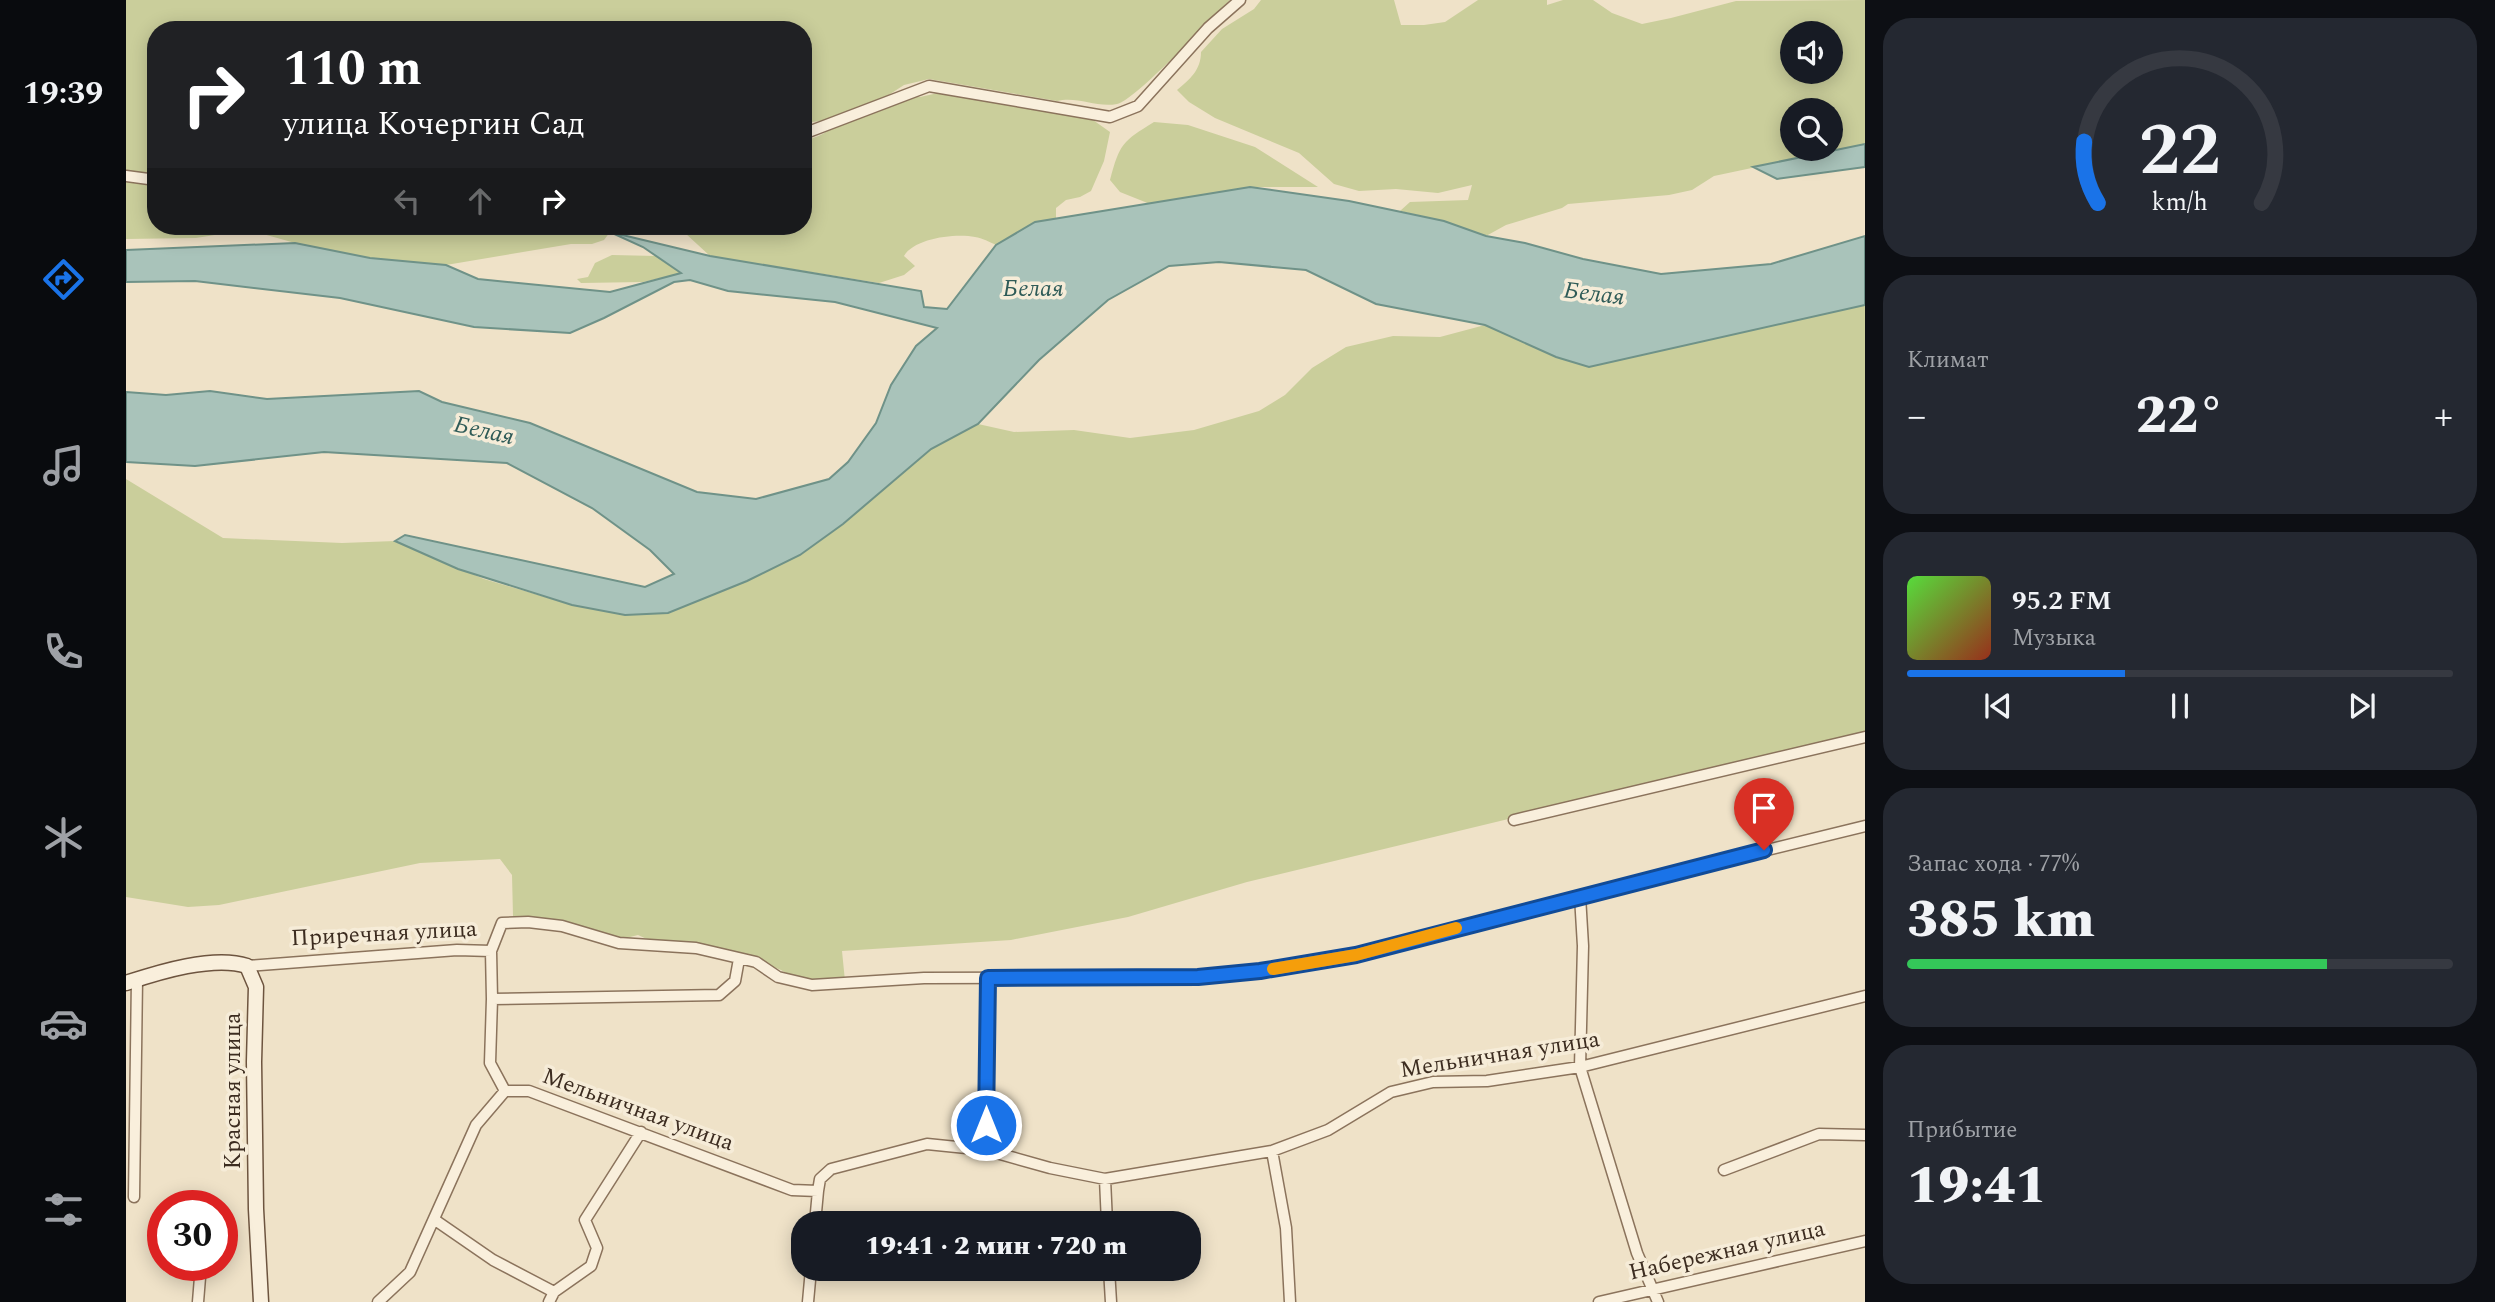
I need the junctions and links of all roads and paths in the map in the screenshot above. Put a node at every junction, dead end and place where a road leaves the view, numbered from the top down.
1 (1240, 0) edge
2 (812, 131) edge
3 (126, 176) edge
4 (147, 179) edge
5 (1865, 737) edge
6 (1514, 820) dead end
7 (1865, 826) edge
8 (1580, 896) junction
9 (491, 951) junction
10 (739, 959) junction
11 (247, 966) junction
12 (988, 978) junction
13 (131, 981) edge
14 (1865, 996) edge
15 (492, 999) junction
16 (1580, 1067) junction
17 (505, 1091) junction
18 (641, 1132) junction
19 (1865, 1135) edge
20 (986, 1150) junction
21 (1272, 1151) junction
22 (1724, 1170) dead end
23 (1105, 1180) junction
24 (818, 1191) junction
25 (134, 1197) dead end
26 (816, 1211) edge
27 (1106, 1211) edge
28 (435, 1220) junction
29 (1865, 1241) edge
30 (200, 1281) edge
31 (810, 1281) edge
32 (1110, 1281) edge
33 (1652, 1290) junction
34 (551, 1297) edge
35 (198, 1302) edge
36 (261, 1302) edge
37 (378, 1302) edge
38 (808, 1302) edge
39 (1111, 1302) edge
40 (1290, 1302) edge
41 (1599, 1302) edge
42 (1658, 1302) edge

1 - 2 street
3 - 4 street
5 - 6 street
7 - 8 street, Приречная улица
8 - 12 street, Приречная улица
8 - 16 street
9 - 10 street, Приречная улица
9 - 11 street, Приречная улица
9 - 15 street
10 - 12 street, Приречная улица
10 - 15 street
11 - 13 street, Приречная улица
11 - 36 street, Красная улица
12 - 20 street
13 - 25 street, Приречная улица
14 - 16 street, Мельничная улица
15 - 17 street
16 - 21 street, Мельничная улица
16 - 33 street
17 - 18 street, Мельничная улица
17 - 28 street, Мельничная улица
18 - 24 street, Мельничная улица
18 - 34 street
19 - 22 street
20 - 23 street, Мельничная улица
20 - 24 street, Мельничная улица
21 - 23 street, Мельничная улица
21 - 40 street
23 - 27 street
24 - 26 street
28 - 34 street
28 - 37 street, Мельничная улица
29 - 33 street, Набережная улица
30 - 35 street
31 - 38 street
32 - 39 street
33 - 41 street, Набережная улица
33 - 42 street

